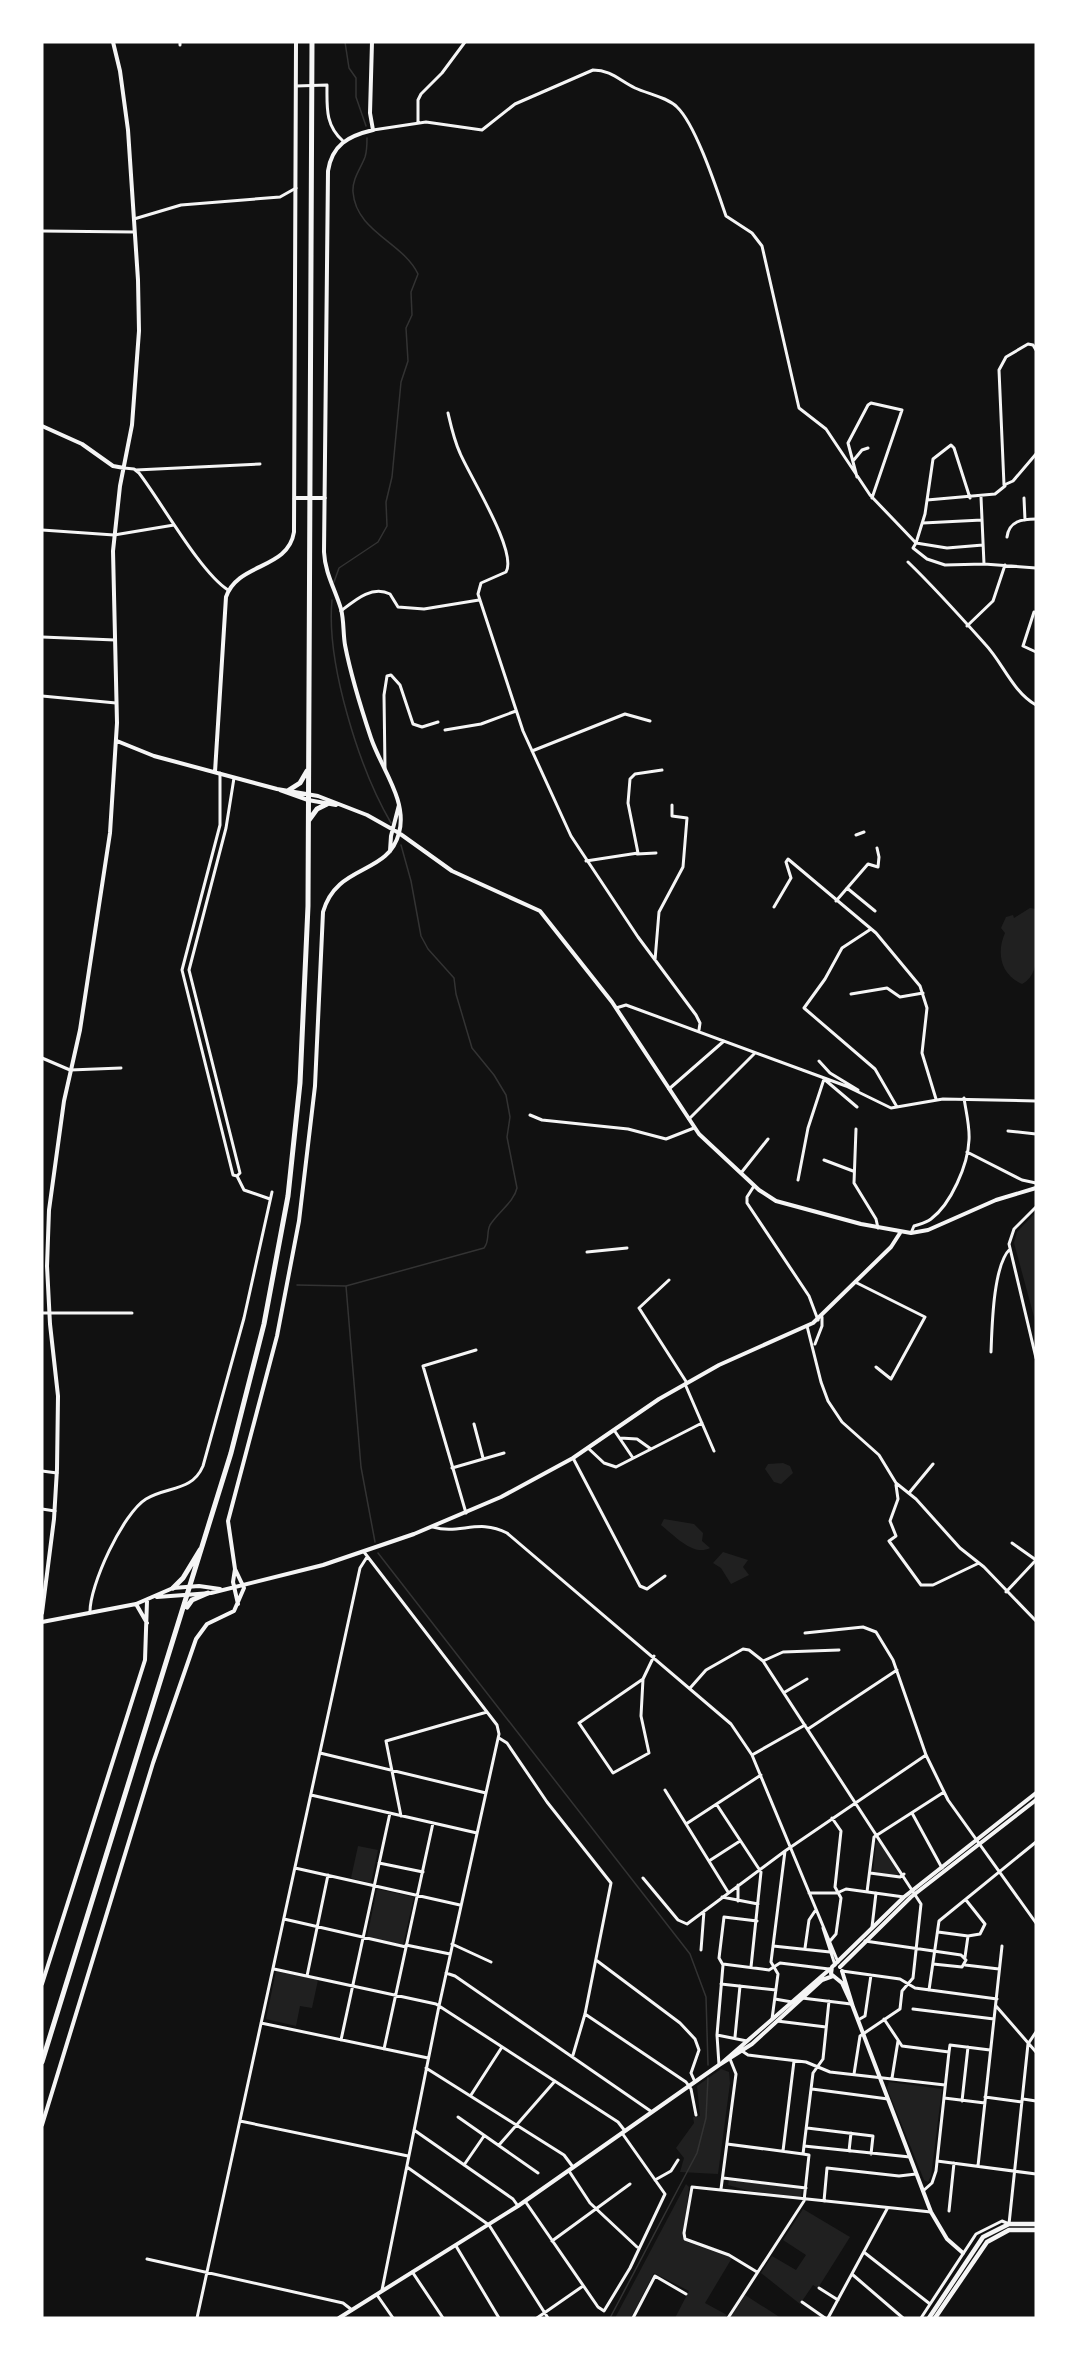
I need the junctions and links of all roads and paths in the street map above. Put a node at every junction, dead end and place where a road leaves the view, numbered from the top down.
1 (113, 42) edge
2 (296, 42) edge
3 (312, 42) edge
4 (372, 42) edge
5 (465, 42) edge
6 (296, 86) junction
7 (418, 122) junction
8 (373, 130) junction
9 (343, 141) junction
10 (296, 188) junction
11 (133, 220) junction
12 (42, 231) edge
13 (134, 232) junction
14 (1036, 350) edge
15 (448, 413) dead end
16 (42, 426) edge
17 (868, 448) dead end
18 (1036, 454) edge
19 (853, 461) junction
20 (260, 464) dead end
21 (124, 468) junction
22 (136, 470) junction
23 (857, 477) junction
24 (1005, 486) junction
25 (981, 496) junction
26 (294, 498) junction
27 (325, 498) junction
28 (872, 498) junction
29 (970, 498) junction
30 (1024, 498) dead end
31 (927, 500) junction
32 (1036, 519) edge
33 (982, 520) junction
34 (1025, 520) junction
35 (922, 523) junction
36 (175, 525) junction
37 (42, 530) edge
38 (114, 535) junction
39 (1007, 537) dead end
40 (916, 543) junction
41 (983, 545) junction
42 (908, 562) dead end
43 (984, 564) junction
44 (1005, 565) junction
45 (1036, 568) edge
46 (228, 590) junction
47 (479, 600) junction
48 (341, 611) junction
49 (1034, 612) dead end
50 (967, 626) junction
51 (42, 637) edge
52 (115, 640) junction
53 (1036, 652) edge
54 (42, 696) edge
55 (116, 703) junction
56 (1036, 705) edge
57 (516, 711) junction
58 (650, 721) dead end
59 (438, 722) dead end
60 (445, 730) dead end
61 (117, 741) junction
62 (532, 751) junction
63 (383, 769) junction
64 (308, 770) junction
65 (662, 770) dead end
66 (218, 773) junction
67 (234, 777) junction
68 (278, 789) junction
69 (289, 790) junction
70 (308, 797) junction
71 (327, 804) junction
72 (399, 805) junction
73 (672, 805) dead end
74 (340, 806) junction
75 (308, 822) junction
76 (392, 828) junction
77 (864, 832) dead end
78 (399, 833) junction
79 (856, 835) dead end
80 (877, 849) dead end
81 (390, 851) junction
82 (656, 853) dead end
83 (637, 854) junction
84 (586, 861) junction
85 (847, 888) junction
86 (836, 901) junction
87 (774, 907) dead end
88 (875, 911) dead end
89 (871, 929) junction
90 (655, 960) junction
91 (923, 993) junction
92 (851, 994) dead end
93 (616, 1008) junction
94 (699, 1030) junction
95 (724, 1041) junction
96 (753, 1054) junction
97 (42, 1058) edge
98 (819, 1061) dead end
99 (121, 1068) dead end
100 (70, 1070) junction
101 (824, 1079) junction
102 (669, 1089) junction
103 (861, 1092) junction
104 (964, 1098) junction
105 (936, 1099) junction
106 (1036, 1101) edge
107 (857, 1107) dead end
108 (897, 1107) junction
109 (530, 1115) dead end
110 (688, 1120) junction
111 (694, 1128) junction
112 (856, 1129) dead end
113 (1008, 1131) dead end
114 (1036, 1134) edge
115 (768, 1139) dead end
116 (967, 1152) junction
117 (824, 1160) dead end
118 (854, 1171) junction
119 (741, 1174) junction
120 (237, 1176) junction
121 (798, 1180) dead end
122 (1036, 1183) edge
123 (754, 1186) junction
124 (1036, 1188) edge
125 (272, 1192) dead end
126 (270, 1199) junction
127 (1036, 1207) edge
128 (878, 1228) junction
129 (900, 1233) junction
130 (911, 1233) junction
131 (627, 1248) dead end
132 (1010, 1249) junction
133 (587, 1252) dead end
134 (45, 1256) edge
135 (669, 1280) dead end
136 (855, 1282) junction
137 (42, 1313) edge
138 (49, 1313) junction
139 (132, 1313) dead end
140 (820, 1318) junction
141 (807, 1326) junction
142 (814, 1346) junction
143 (476, 1350) dead end
144 (991, 1352) dead end
145 (1036, 1358) edge
146 (876, 1367) dead end
147 (686, 1383) junction
148 (702, 1423) junction
149 (474, 1424) dead end
150 (614, 1430) junction
151 (620, 1438) junction
152 (588, 1448) junction
153 (651, 1449) junction
154 (714, 1451) dead end
155 (504, 1453) dead end
156 (483, 1458) junction
157 (573, 1458) junction
158 (633, 1458) junction
159 (933, 1464) dead end
160 (452, 1468) junction
161 (42, 1471) edge
162 (57, 1473) junction
163 (896, 1483) junction
164 (909, 1493) junction
165 (42, 1509) edge
166 (55, 1510) junction
167 (466, 1513) junction
168 (433, 1527) junction
169 (1012, 1543) dead end
170 (203, 1546) junction
171 (364, 1552) junction
172 (42, 1556) edge
173 (48, 1557) junction
174 (367, 1557) junction
175 (979, 1563) junction
176 (235, 1569) junction
177 (665, 1576) dead end
178 (44, 1577) edge
179 (244, 1585) junction
180 (191, 1586) junction
181 (233, 1587) junction
182 (173, 1588) junction
183 (221, 1589) junction
184 (1006, 1592) junction
185 (208, 1593) junction
186 (188, 1594) junction
187 (157, 1597) junction
188 (147, 1601) junction
189 (136, 1604) junction
190 (238, 1605) junction
191 (42, 1613) edge
192 (90, 1613) junction
193 (181, 1616) junction
194 (1036, 1621) edge
195 (42, 1622) edge
196 (147, 1624) junction
197 (805, 1633) dead end
198 (839, 1650) dead end
199 (654, 1656) junction
200 (763, 1661) junction
201 (897, 1670) junction
202 (643, 1679) junction
203 (807, 1679) dead end
204 (691, 1688) junction
205 (784, 1692) junction
206 (487, 1712) junction
207 (805, 1725) junction
208 (808, 1729) junction
209 (499, 1737) junction
210 (320, 1753) junction
211 (752, 1755) junction
212 (926, 1755) junction
213 (392, 1770) junction
214 (761, 1775) junction
215 (665, 1790) dead end
216 (944, 1792) junction
217 (486, 1793) junction
218 (1036, 1793) edge
219 (311, 1795) junction
220 (1036, 1801) edge
221 (856, 1802) junction
222 (717, 1805) junction
223 (390, 1813) junction
224 (912, 1813) junction
225 (401, 1816) junction
226 (832, 1818) junction
227 (433, 1823) junction
228 (686, 1824) junction
229 (477, 1833) junction
230 (878, 1835) junction
231 (741, 1840) junction
232 (1036, 1842) edge
233 (978, 1843) junction
234 (789, 1848) junction
235 (785, 1851) junction
236 (709, 1861) junction
237 (379, 1863) junction
238 (295, 1868) junction
239 (942, 1868) junction
240 (760, 1869) junction
241 (423, 1872) junction
242 (999, 1872) junction
243 (870, 1873) junction
244 (904, 1874) junction
245 (328, 1875) junction
246 (643, 1878) dead end
247 (738, 1885) junction
248 (374, 1886) junction
249 (867, 1892) junction
250 (914, 1892) junction
251 (728, 1893) junction
252 (808, 1893) junction
253 (837, 1893) junction
254 (876, 1893) junction
255 (417, 1895) junction
256 (722, 1897) junction
257 (904, 1898) junction
258 (966, 1899) junction
259 (738, 1901) junction
260 (759, 1904) junction
261 (461, 1905) junction
262 (704, 1911) junction
263 (815, 1911) junction
264 (284, 1919) junction
265 (757, 1921) junction
266 (1036, 1923) edge
267 (317, 1927) junction
268 (872, 1927) junction
269 (823, 1928) junction
270 (938, 1932) junction
271 (968, 1936) junction
272 (363, 1937) junction
273 (864, 1941) junction
274 (830, 1942) junction
275 (452, 1944) junction
276 (406, 1946) junction
277 (773, 1946) junction
278 (1002, 1946) dead end
279 (805, 1949) junction
280 (916, 1949) junction
281 (701, 1950) dead end
282 (830, 1952) junction
283 (935, 1952) junction
284 (450, 1954) junction
285 (965, 1957) junction
286 (596, 1960) junction
287 (490, 1962) dead end
288 (723, 1964) junction
289 (933, 1964) junction
290 (965, 1965) junction
291 (751, 1967) junction
292 (774, 1967) junction
293 (273, 1968) junction
294 (836, 1970) junction
295 (1000, 1970) junction
296 (446, 1973) junction
297 (870, 1975) junction
298 (307, 1976) junction
299 (42, 1984) edge
300 (721, 1984) junction
301 (908, 1984) junction
302 (352, 1986) junction
303 (740, 1986) junction
304 (776, 1990) junction
305 (929, 1990) junction
306 (395, 1995) junction
307 (802, 1998) junction
308 (775, 1999) junction
309 (996, 1999) junction
310 (829, 2001) junction
311 (792, 2002) junction
312 (852, 2005) junction
313 (439, 2006) junction
314 (996, 2006) junction
315 (913, 2009) dead end
316 (585, 2014) junction
317 (772, 2019) junction
318 (884, 2019) junction
319 (994, 2019) junction
320 (858, 2020) junction
321 (777, 2021) junction
322 (261, 2023) junction
323 (827, 2027) junction
324 (1036, 2032) edge
325 (863, 2033) junction
326 (717, 2035) junction
327 (735, 2037) junction
328 (341, 2040) junction
329 (747, 2041) junction
330 (898, 2041) junction
331 (1028, 2044) junction
332 (502, 2047) junction
333 (968, 2047) junction
334 (384, 2049) junction
335 (991, 2050) junction
336 (742, 2051) junction
337 (948, 2052) junction
338 (1036, 2052) edge
339 (573, 2055) junction
340 (428, 2058) junction
341 (730, 2059) junction
342 (723, 2061) junction
343 (794, 2061) junction
344 (42, 2062) edge
345 (719, 2065) junction
346 (816, 2067) junction
347 (426, 2068) junction
348 (854, 2074) junction
349 (880, 2077) junction
350 (892, 2078) junction
351 (697, 2080) junction
352 (555, 2081) junction
353 (945, 2085) junction
354 (690, 2086) junction
355 (811, 2089) junction
356 (471, 2095) junction
357 (985, 2097) junction
358 (888, 2098) junction
359 (944, 2098) junction
360 (1023, 2100) junction
361 (962, 2101) junction
362 (1036, 2101) edge
363 (985, 2103) junction
364 (652, 2112) junction
365 (696, 2115) dead end
366 (458, 2117) dead end
367 (240, 2121) junction
368 (517, 2124) junction
369 (42, 2125) edge
370 (807, 2127) junction
371 (414, 2130) junction
372 (623, 2132) junction
373 (851, 2133) junction
374 (484, 2136) junction
375 (727, 2144) junction
376 (499, 2146) junction
377 (804, 2146) junction
378 (783, 2151) junction
379 (849, 2151) junction
380 (803, 2154) junction
381 (871, 2154) junction
382 (409, 2157) junction
383 (910, 2157) junction
384 (678, 2160) dead end
385 (937, 2161) junction
386 (954, 2163) junction
387 (464, 2165) junction
388 (978, 2166) junction
389 (407, 2167) junction
390 (573, 2167) junction
391 (569, 2171) junction
392 (1015, 2171) junction
393 (538, 2173) dead end
394 (916, 2174) junction
395 (1036, 2174) edge
396 (723, 2178) junction
397 (655, 2180) junction
398 (630, 2184) dead end
399 (806, 2188) junction
400 (722, 2189) junction
401 (923, 2191) junction
402 (805, 2199) junction
403 (525, 2201) junction
404 (824, 2201) junction
405 (518, 2206) junction
406 (596, 2209) junction
407 (888, 2209) junction
408 (949, 2211) dead end
409 (931, 2212) junction
410 (1009, 2224) junction
411 (1036, 2224) edge
412 (489, 2225) junction
413 (1036, 2230) edge
414 (552, 2241) junction
415 (456, 2246) junction
416 (638, 2248) junction
417 (865, 2253) junction
418 (963, 2253) junction
419 (147, 2259) dead end
420 (207, 2272) junction
421 (757, 2272) junction
422 (413, 2273) junction
423 (853, 2275) junction
424 (584, 2286) junction
425 (819, 2288) dead end
426 (382, 2292) junction
427 (686, 2294) dead end
428 (377, 2295) junction
429 (839, 2300) junction
430 (802, 2302) dead end
431 (930, 2304) junction
432 (352, 2310) junction
433 (545, 2313) junction
434 (730, 2317) edge
435 (197, 2318) edge
436 (339, 2318) edge
437 (393, 2318) edge
438 (443, 2318) edge
439 (500, 2318) edge
440 (537, 2318) edge
441 (548, 2318) edge
442 (633, 2318) edge
443 (827, 2318) edge
444 (903, 2318) edge
445 (921, 2318) edge
446 (928, 2318) edge
447 (935, 2318) edge

1 - 11 street
2 - 6 street
3 - 64 highway
4 - 8 street
5 - 7 street
6 - 9 street
6 - 10 street
7 - 8 street
7 - 23 street
8 - 9 street
9 - 27 street
10 - 11 street
10 - 26 street
11 - 13 street
12 - 13 street
13 - 21 street
14 - 24 street
15 - 47 street
16 - 21 street
17 - 19 street
18 - 24 street
19 - 23 street
19 - 28 street
20 - 22 street
21 - 22 street
21 - 38 street
22 - 36 street
23 - 28 street
24 - 25 street
25 - 29 street
25 - 33 street
26 - 27 street
26 - 46 street
27 - 48 street
28 - 40 street
29 - 31 street
29 - 31 street
30 - 34 street
31 - 35 street
32 - 34 street
33 - 35 street
33 - 41 street
34 - 39 street
35 - 40 street
36 - 38 street
36 - 46 street
37 - 38 street
38 - 52 street
40 - 41 street
40 - 43 street
41 - 43 street
42 - 50 street
43 - 44 street
44 - 45 street
44 - 50 street
46 - 66 street
47 - 48 street
47 - 57 street
48 - 63 street
49 - 53 street
50 - 56 street
51 - 52 street
52 - 55 street
54 - 55 street
55 - 61 street
57 - 60 street
57 - 62 street
58 - 62 street
59 - 63 street
61 - 66 street
61 - 100 street
62 - 84 street
63 - 72 street
64 - 69 highway
64 - 70 highway
65 - 83 street
66 - 67 street
66 - 120 street
67 - 68 street
67 - 120 street
68 - 69 street
68 - 70 street
69 - 70 street
70 - 71 street
70 - 74 street
70 - 75 highway
71 - 74 street
71 - 75 highway
72 - 76 street
72 - 78 street
73 - 90 street
74 - 76 street
75 - 170 highway
76 - 78 street
76 - 81 street
77 - 79 street
78 - 81 street
78 - 93 street
80 - 85 street
81 - 176 street
82 - 83 street
83 - 84 street
84 - 90 street
85 - 86 street
85 - 88 street
86 - 87 street
86 - 89 street
89 - 91 street
89 - 108 street
90 - 94 street
91 - 92 street
91 - 105 street
93 - 94 street
93 - 102 street
94 - 95 street
95 - 96 street
95 - 102 street
96 - 101 street
96 - 110 street
97 - 100 street
98 - 103 street
99 - 100 street
100 - 134 street
101 - 103 street
101 - 107 street
101 - 121 street
102 - 110 street
103 - 108 street
104 - 105 street
104 - 106 street
104 - 116 street
105 - 108 street
109 - 111 street
110 - 111 street
111 - 119 street
112 - 118 street
113 - 114 street
115 - 119 street
116 - 122 street
116 - 130 street
117 - 118 street
118 - 128 street
119 - 123 street
120 - 126 street
123 - 128 street
123 - 140 street
124 - 130 street
125 - 126 street
126 - 192 street
127 - 132 street
128 - 129 street
129 - 130 street
129 - 136 street
131 - 133 street
132 - 144 street
132 - 145 street
134 - 138 street
135 - 147 street
136 - 140 street
136 - 146 street
137 - 138 street
138 - 139 street
138 - 162 street
140 - 141 street
140 - 142 street
141 - 142 street
141 - 147 street
142 - 163 street
143 - 160 street
147 - 148 street
147 - 150 street
148 - 153 street
148 - 154 street
149 - 156 street
150 - 151 street
150 - 152 street
151 - 153 street
151 - 158 street
152 - 157 street
152 - 158 street
153 - 158 street
155 - 156 street
156 - 160 street
157 - 167 street
157 - 177 street
159 - 164 street
160 - 167 street
161 - 162 street
162 - 166 street
163 - 164 street
163 - 175 street
164 - 175 street
165 - 166 street
166 - 173 street
167 - 168 street
168 - 171 street
168 - 199 street
169 - 184 street
170 - 180 highway
170 - 182 highway
171 - 174 street
171 - 179 street
172 - 173 street
173 - 178 street
174 - 206 street
174 - 210 street
175 - 184 street
176 - 179 street
176 - 181 street
178 - 191 street
179 - 181 street
179 - 190 street
180 - 182 street
180 - 183 street
180 - 186 highway
181 - 183 street
181 - 190 street
182 - 187 street
183 - 185 street
184 - 194 street
185 - 186 street
185 - 193 highway
186 - 187 street
186 - 193 highway
187 - 188 street
188 - 189 street
188 - 196 street
189 - 192 street
189 - 196 street
190 - 369 street
192 - 195 street
193 - 344 highway
196 - 299 street
197 - 201 street
198 - 200 street
199 - 202 street
199 - 204 street
200 - 204 street
200 - 205 street
201 - 208 street
201 - 212 street
202 - 202 street
203 - 205 street
204 - 211 street
205 - 207 street
206 - 209 street
206 - 213 street
207 - 208 street
207 - 211 street
208 - 221 street
209 - 217 street
209 - 286 street
210 - 213 street
210 - 219 street
211 - 214 street
212 - 216 street
212 - 221 street
213 - 217 street
213 - 225 street
214 - 222 street
214 - 234 street
215 - 228 street
216 - 224 street
216 - 233 street
217 - 229 street
218 - 233 street
219 - 223 street
219 - 238 street
220 - 233 street
221 - 226 street
221 - 230 street
222 - 228 street
222 - 231 street
223 - 225 street
223 - 237 street
224 - 230 street
224 - 239 street
225 - 227 street
226 - 234 street
226 - 253 street
227 - 229 street
227 - 241 street
228 - 236 street
229 - 261 street
230 - 243 street
230 - 244 street
231 - 236 street
231 - 240 street
232 - 242 street
233 - 239 street
233 - 242 street
233 - 250 street
234 - 235 street
234 - 252 street
235 - 240 street
235 - 277 street
236 - 251 street
237 - 241 street
237 - 248 street
238 - 245 street
238 - 264 street
239 - 250 street
240 - 247 street
240 - 260 street
241 - 255 street
242 - 258 street
242 - 266 street
243 - 244 street
243 - 249 street
244 - 250 street
245 - 248 street
245 - 267 street
246 - 262 street
247 - 251 street
247 - 259 street
248 - 255 street
248 - 272 street
249 - 253 street
249 - 254 street
250 - 257 street
250 - 273 street
250 - 280 street
251 - 256 street
252 - 253 street
252 - 263 street
253 - 274 street
254 - 257 street
254 - 268 street
255 - 261 street
255 - 276 street
256 - 259 street
256 - 262 street
257 - 268 street
258 - 270 street
258 - 271 street
259 - 260 street
260 - 265 street
261 - 275 street
262 - 281 street
263 - 269 street
263 - 279 street
264 - 267 street
264 - 293 street
265 - 288 street
265 - 291 street
267 - 272 street
267 - 298 street
268 - 294 street
269 - 274 street
269 - 282 street
270 - 271 street
270 - 283 street
271 - 285 street
272 - 276 street
272 - 302 street
273 - 280 street
273 - 294 street
274 - 294 street
275 - 284 street
275 - 287 street
276 - 284 street
276 - 306 street
277 - 279 street
277 - 292 street
278 - 295 street
279 - 282 street
280 - 283 street
280 - 301 street
282 - 294 street
283 - 285 street
283 - 289 street
284 - 296 street
285 - 290 street
286 - 316 street
286 - 351 street
288 - 291 street
288 - 300 street
289 - 290 street
289 - 305 street
290 - 295 street
291 - 292 street
292 - 294 street
292 - 304 street
293 - 298 street
293 - 322 street
294 - 297 street
294 - 307 street
294 - 311 street
294 - 312 street
294 - 312 street
295 - 309 street
296 - 313 street
296 - 339 street
297 - 301 street
297 - 320 street
298 - 302 street
300 - 303 street
300 - 326 street
301 - 305 street
301 - 318 street
302 - 306 street
302 - 328 street
303 - 304 street
303 - 327 street
304 - 308 street
305 - 309 street
306 - 313 street
306 - 334 street
307 - 310 street
307 - 321 street
308 - 311 street
308 - 317 street
309 - 314 street
310 - 312 street
310 - 323 street
311 - 317 street
312 - 320 street
313 - 332 street
313 - 340 street
314 - 319 street
314 - 331 street
315 - 319 street
316 - 339 street
316 - 354 street
317 - 329 street
318 - 325 street
318 - 330 street
319 - 335 street
320 - 325 street
321 - 323 street
321 - 336 street
322 - 328 street
322 - 367 street
323 - 346 street
324 - 331 street
325 - 348 street
325 - 349 street
326 - 327 street
326 - 345 street
327 - 329 street
328 - 334 street
329 - 342 street
330 - 337 street
330 - 350 street
331 - 338 street
331 - 360 street
332 - 352 street
332 - 356 street
333 - 335 street
333 - 337 street
333 - 361 street
334 - 340 street
335 - 357 street
336 - 341 street
336 - 343 street
337 - 353 street
339 - 364 street
340 - 347 street
341 - 342 street
341 - 375 street
342 - 345 street
343 - 346 street
343 - 378 street
345 - 351 street
346 - 348 street
346 - 355 street
347 - 356 street
347 - 371 street
348 - 349 street
349 - 350 street
349 - 358 street
350 - 353 street
351 - 354 street
352 - 368 street
352 - 372 street
353 - 359 street
354 - 364 street
354 - 365 street
355 - 358 street
355 - 370 street
356 - 368 street
357 - 360 street
357 - 363 street
358 - 383 street
359 - 361 street
359 - 385 street
360 - 362 street
360 - 392 street
361 - 363 street
363 - 388 street
364 - 372 street
366 - 374 street
367 - 382 street
367 - 420 street
368 - 376 street
368 - 390 street
370 - 373 street
370 - 377 street
371 - 382 street
371 - 387 street
372 - 390 street
372 - 397 street
373 - 379 street
373 - 381 street
374 - 376 street
374 - 387 street
375 - 378 street
375 - 396 street
376 - 393 street
377 - 379 street
377 - 380 street
378 - 380 street
379 - 381 street
380 - 399 street
381 - 383 street
382 - 389 street
383 - 394 street
384 - 397 street
385 - 386 street
385 - 401 street
386 - 388 street
386 - 408 street
387 - 405 street
388 - 392 street
389 - 412 street
389 - 426 street
390 - 391 street
391 - 403 street
391 - 406 street
392 - 395 street
392 - 410 street
394 - 401 street
394 - 404 street
396 - 399 street
396 - 400 street
397 - 416 street
398 - 406 street
399 - 402 street
400 - 402 street
400 - 421 street
401 - 409 street
402 - 404 street
402 - 421 street
403 - 405 street
403 - 414 street
404 - 407 street
405 - 412 street
406 - 414 street
406 - 416 street
407 - 409 street
407 - 417 street
409 - 418 street
410 - 411 main road
410 - 418 street
410 - 446 main road
412 - 415 street
412 - 433 street
413 - 447 main road
414 - 424 street
415 - 422 street
415 - 439 street
416 - 424 street
417 - 423 street
417 - 431 street
418 - 431 street
419 - 420 street
420 - 432 street
420 - 435 street
421 - 434 street
422 - 426 street
422 - 438 street
423 - 429 street
423 - 444 street
424 - 433 street
425 - 429 street
426 - 428 street
427 - 442 street
428 - 432 street
428 - 437 street
429 - 443 street
430 - 443 street
431 - 445 street
432 - 436 street
433 - 440 street
433 - 441 street

